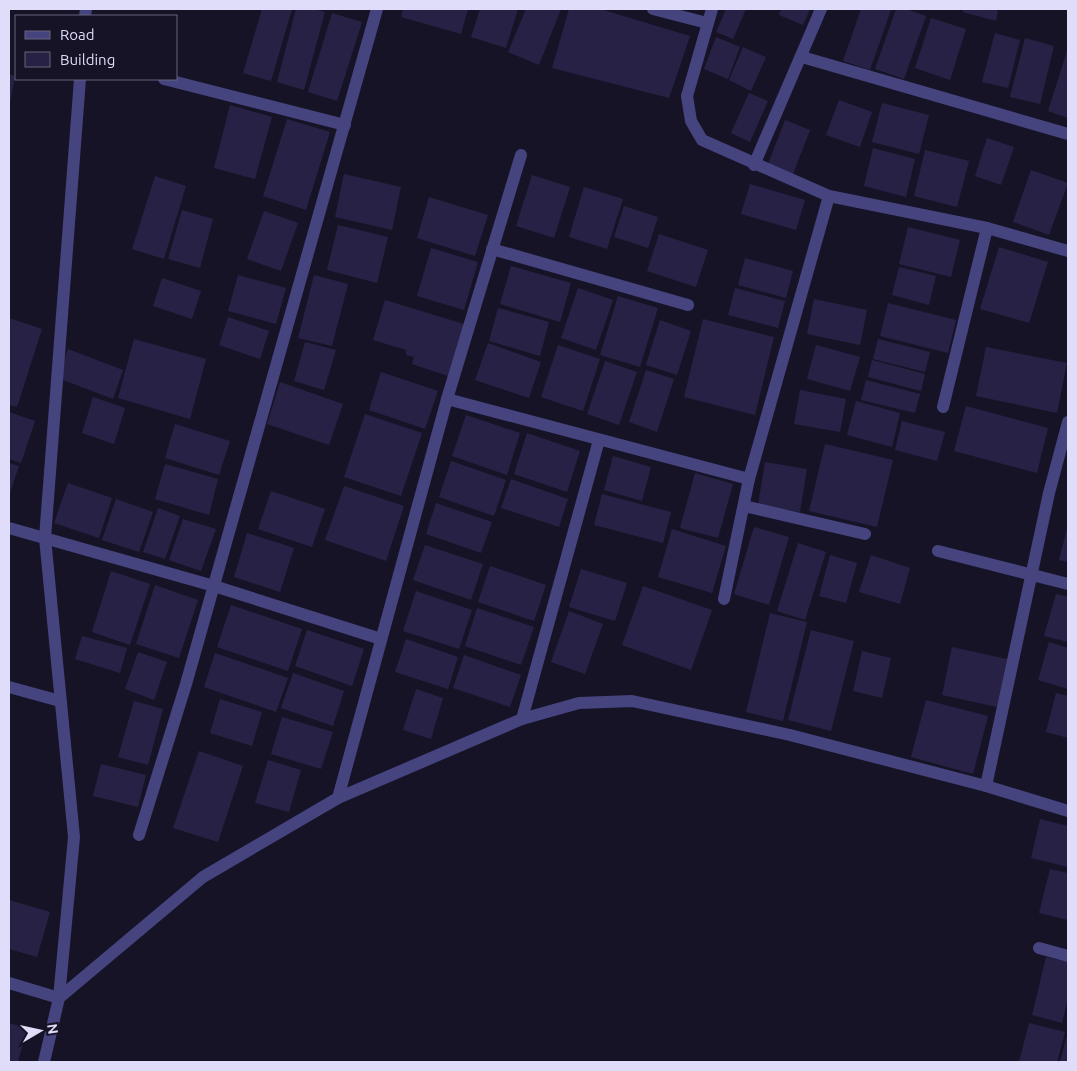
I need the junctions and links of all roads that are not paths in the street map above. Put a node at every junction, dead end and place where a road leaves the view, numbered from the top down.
1 (377, 9) edge
2 (653, 9) edge
3 (712, 9) edge
4 (821, 9) edge
5 (707, 24) junction
6 (802, 57) junction
7 (80, 80) edge
8 (168, 80) edge
9 (345, 125) junction
10 (1068, 134) edge
11 (521, 155) dead end
12 (754, 165) junction
13 (829, 196) junction
14 (987, 228) junction
15 (492, 249) junction
16 (1068, 251) edge
17 (688, 305) dead end
18 (447, 399) junction
19 (943, 407) dead end
20 (1068, 422) edge
21 (599, 440) junction
22 (749, 479) junction
23 (744, 506) junction
24 (9, 528) edge
25 (865, 534) dead end
26 (45, 538) junction
27 (938, 551) dead end
28 (1031, 573) junction
29 (1068, 584) edge
30 (214, 586) junction
31 (724, 600) dead end
32 (382, 639) junction
33 (9, 687) edge
34 (60, 701) junction
35 (522, 718) junction
36 (986, 786) junction
37 (338, 798) junction
38 (1068, 811) edge
39 (139, 835) dead end
40 (1039, 948) dead end
41 (1068, 956) edge
42 (9, 982) edge
43 (59, 998) junction
44 (44, 1062) edge

1 - 9 street
2 - 5 street
3 - 5 street
4 - 6 street
5 - 12 street
6 - 10 street
6 - 12 street
7 - 26 street
8 - 9 street
9 - 30 street
11 - 15 street
12 - 13 street
13 - 14 street
13 - 22 street
14 - 16 street
14 - 19 street
15 - 17 street
15 - 18 street
18 - 21 street
18 - 32 street
20 - 28 street
21 - 22 street
21 - 35 street
22 - 23 street
23 - 25 street
23 - 31 street
24 - 26 street
26 - 30 street
26 - 34 street
27 - 28 street
28 - 29 street
28 - 36 street
30 - 32 street
30 - 39 street
32 - 37 street
33 - 34 street
34 - 43 street
35 - 36 street
35 - 37 street
36 - 38 street
37 - 43 street
40 - 41 street
42 - 43 street
43 - 44 street

